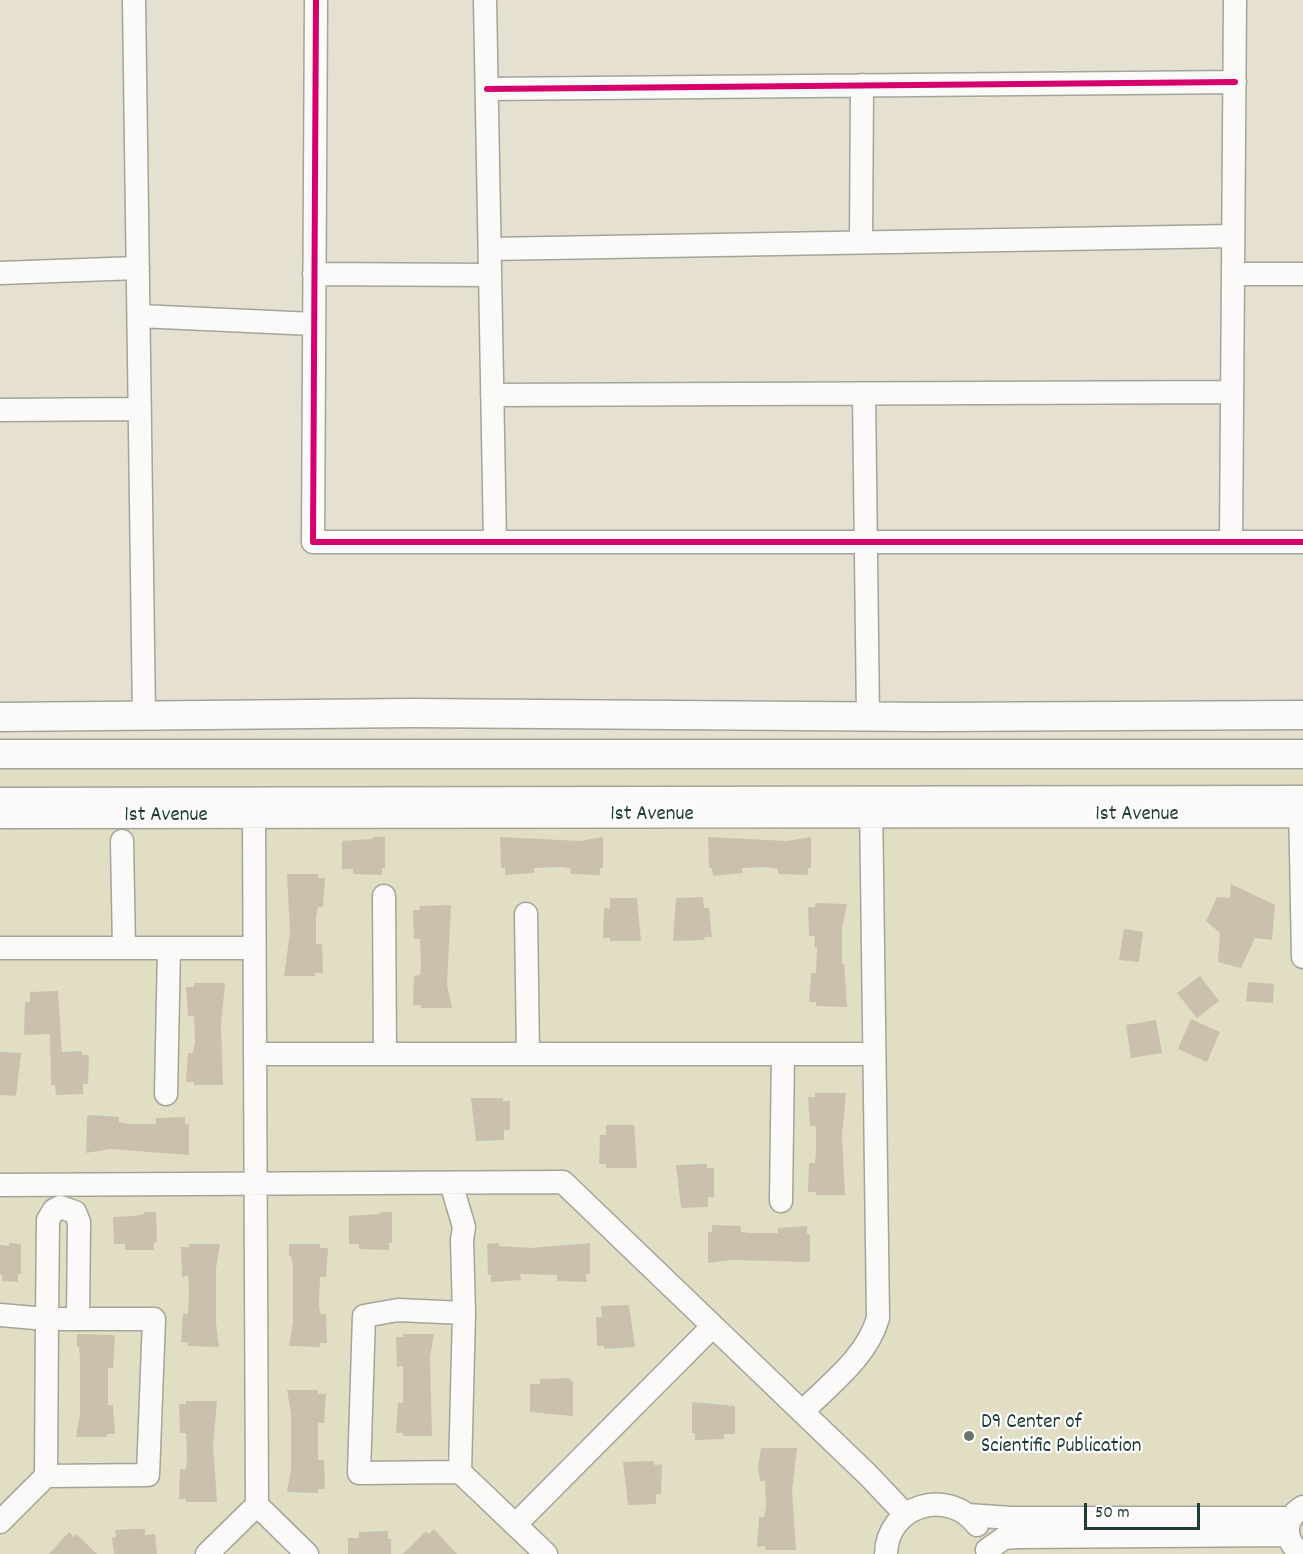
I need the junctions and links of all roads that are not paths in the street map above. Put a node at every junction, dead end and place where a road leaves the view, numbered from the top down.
1 (134, 0) edge
2 (316, 0) edge
3 (485, 0) edge
4 (1235, 0) edge
5 (1234, 82) junction
6 (862, 85) junction
7 (487, 89) junction
8 (1233, 236) junction
9 (861, 242) junction
10 (490, 249) junction
11 (138, 268) junction
12 (0, 273) edge
13 (314, 274) junction
14 (490, 274) junction
15 (1233, 274) junction
16 (1303, 274) edge
17 (139, 316) junction
18 (314, 324) junction
19 (1232, 392) junction
20 (864, 394) junction
21 (492, 395) junction
22 (140, 409) junction
23 (0, 410) edge
24 (495, 542) junction
25 (866, 542) junction
26 (1231, 542) junction
27 (1303, 542) edge
28 (1303, 715) edge
29 (144, 716) junction
30 (0, 717) edge
31 (868, 717) junction
32 (0, 754) edge
33 (1303, 754) edge
34 (0, 799) edge
35 (1302, 806) edge
36 (871, 807) junction
37 (0, 817) edge
38 (254, 817) junction
39 (122, 841) dead end
40 (384, 896) dead end
41 (526, 914) dead end
42 (0, 948) edge
43 (124, 948) junction
44 (169, 948) junction
45 (254, 948) junction
46 (1303, 957) edge
47 (255, 1054) junction
48 (385, 1054) junction
49 (528, 1054) junction
50 (783, 1054) junction
51 (874, 1054) junction
52 (166, 1094) dead end
53 (451, 1183) junction
54 (256, 1184) junction
55 (0, 1185) edge
56 (781, 1201) dead end
57 (464, 1312) junction
58 (0, 1315) edge
59 (47, 1319) junction
60 (78, 1319) junction
61 (713, 1326) junction
62 (802, 1412) junction
63 (460, 1472) junction
64 (46, 1476) junction
65 (257, 1505) junction
66 (905, 1514) junction
67 (968, 1515) junction
68 (1294, 1520) edge
69 (0, 1522) edge
70 (515, 1525) junction
71 (986, 1552) edge
72 (207, 1554) edge
73 (307, 1554) edge
74 (546, 1554) edge
75 (886, 1554) edge
76 (1303, 1554) edge

1 - 11 street
2 - 13 street
3 - 7 street
4 - 5 street
5 - 6 street
5 - 8 street
6 - 7 street
6 - 9 street
7 - 10 street
8 - 9 street
8 - 15 street
9 - 10 street
10 - 14 street
11 - 12 street
11 - 17 street
13 - 14 street
13 - 18 street
14 - 21 street
15 - 16 street
15 - 19 street
17 - 18 street
17 - 22 street
18 - 24 street
19 - 20 street
19 - 26 street
20 - 21 street
20 - 25 street
21 - 24 street
22 - 23 street
22 - 29 street
24 - 25 street
25 - 26 street
25 - 31 street
26 - 27 street
28 - 31 main road
29 - 30 main road
29 - 31 main road
32 - 33 main road
34 - 36 street, 1st Avenue
35 - 36 street, 1st Avenue
35 - 46 street
36 - 38 street, 1st Avenue
36 - 51 street
37 - 38 street, 1st Avenue
38 - 45 street
39 - 43 street
40 - 48 street
41 - 49 street
42 - 43 street
43 - 44 street
44 - 45 street
44 - 52 street
45 - 47 street
47 - 48 street
47 - 54 street
48 - 49 street
49 - 50 street
50 - 51 street
50 - 56 street
51 - 62 street
53 - 54 street
53 - 57 street
53 - 61 street
54 - 55 street
54 - 65 street
57 - 63 street
57 - 63 street
58 - 59 street
59 - 60 street
59 - 60 street
59 - 64 street
60 - 64 street
61 - 62 street
61 - 70 street
62 - 66 street
63 - 70 street
64 - 69 street
65 - 72 street
65 - 73 street
66 - 67 street
66 - 75 street
67 - 68 street
67 - 71 street
68 - 71 street
68 - 76 street
70 - 74 street

